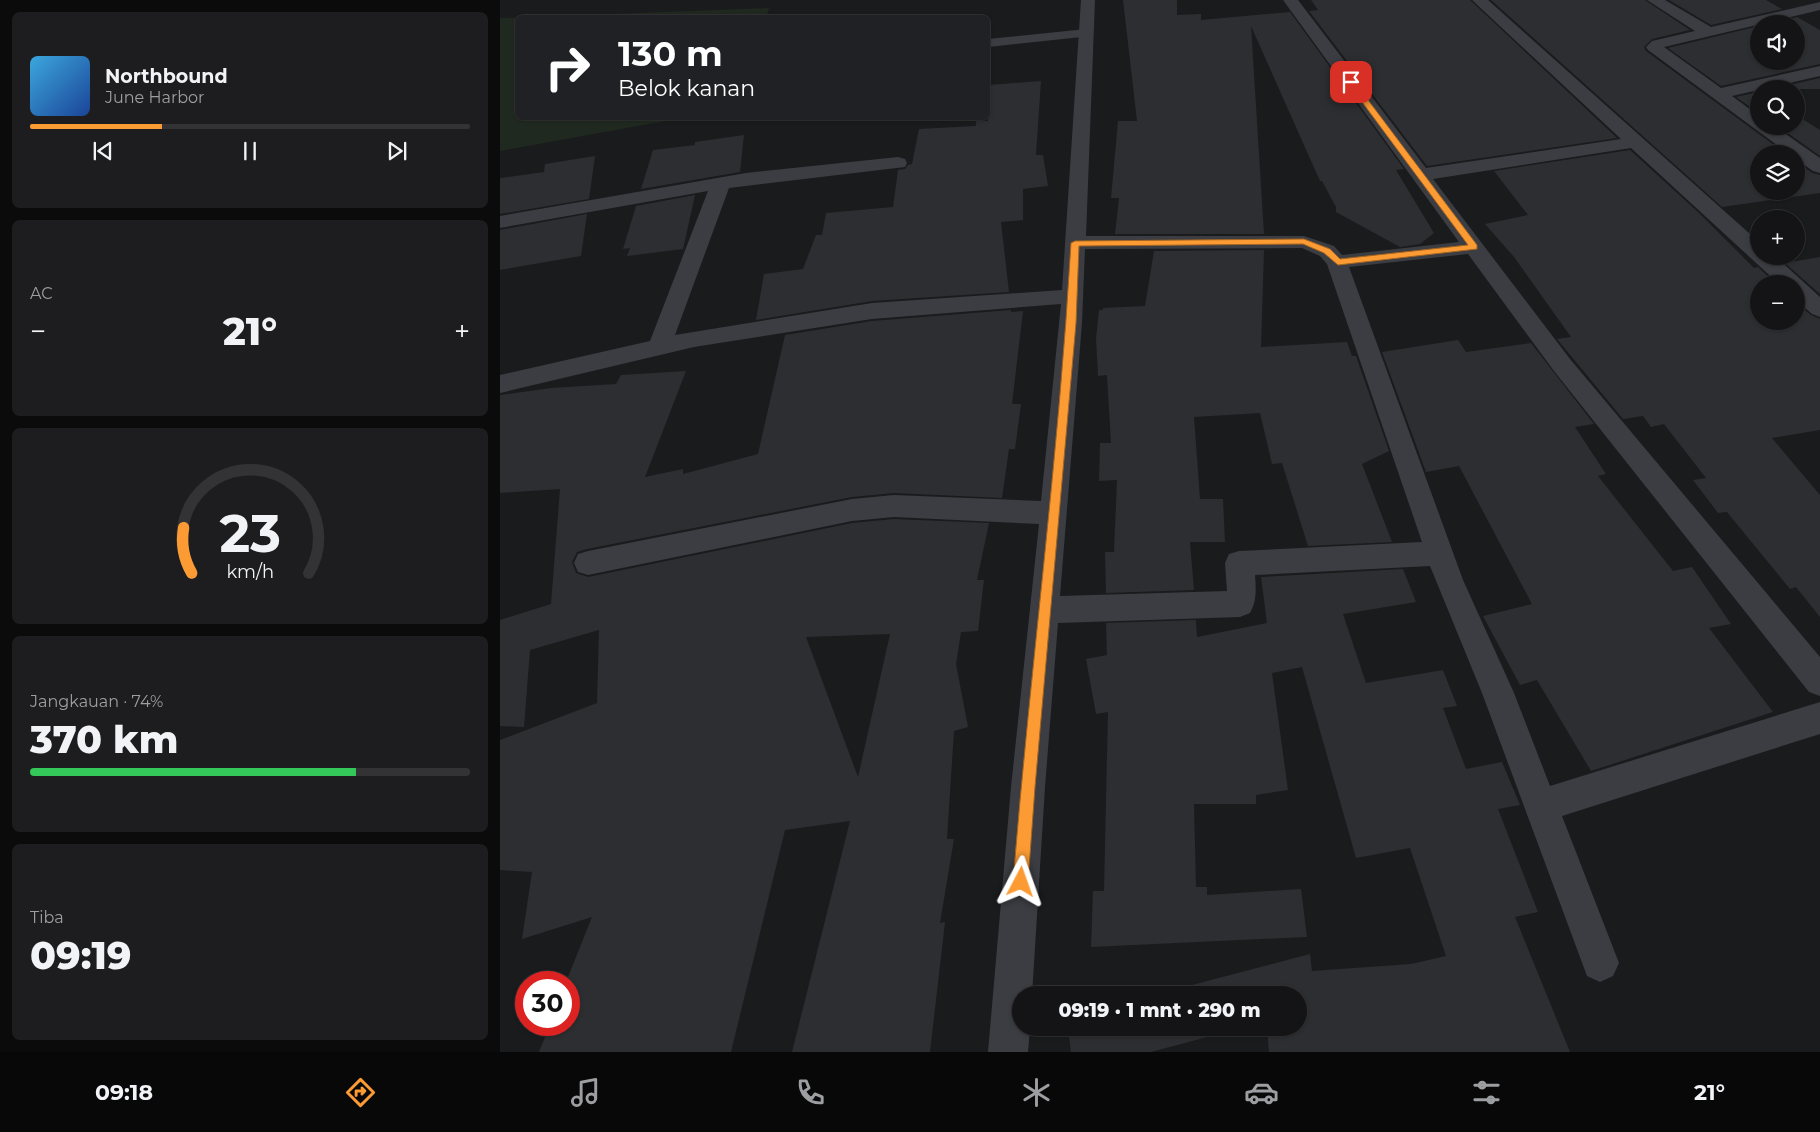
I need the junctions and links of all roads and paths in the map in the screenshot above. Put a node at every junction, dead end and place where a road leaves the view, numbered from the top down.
1 (1088, 0) edge
2 (1290, 0) edge
3 (1479, 0) edge
4 (1654, 0) edge
5 (1820, 6) edge
6 (1709, 32) junction
7 (1086, 33) junction
8 (990, 44) edge
9 (1820, 71) edge
10 (1717, 94) junction
11 (1750, 118) edge
12 (1775, 135) edge
13 (1635, 142) junction
14 (898, 163) dead end
15 (1820, 167) edge
16 (1420, 175) junction
17 (721, 183) junction
18 (500, 222) edge
19 (1075, 243) junction
20 (1750, 246) edge
21 (1474, 247) junction
22 (1338, 262) junction
23 (1772, 265) edge
24 (1782, 275) edge
25 (1073, 296) junction
26 (1805, 296) edge
27 (1820, 309) edge
28 (659, 347) junction
29 (500, 384) edge
30 (1054, 513) junction
31 (1439, 553) junction
32 (588, 563) dead end
33 (1044, 610) junction
34 (1820, 681) edge
35 (1820, 718) edge
36 (1540, 806) junction
37 (1600, 963) dead end
38 (1008, 1052) edge

1 - 7 street
2 - 16 street
3 - 13 street
4 - 6 street
5 - 6 street
6 - 10 street
7 - 8 lane
7 - 19 street
9 - 10 street
10 - 11 street
12 - 15 street
13 - 16 street
13 - 20 street
14 - 17 street
16 - 21 street
17 - 18 street
17 - 28 street
19 - 22 street
19 - 25 street
21 - 22 street
21 - 34 street
22 - 31 street
23 - 24 street
25 - 28 street
25 - 30 street
26 - 27 street
28 - 29 street
30 - 32 street
30 - 33 street
31 - 33 street
31 - 36 street
33 - 38 street
35 - 36 street
36 - 37 street

